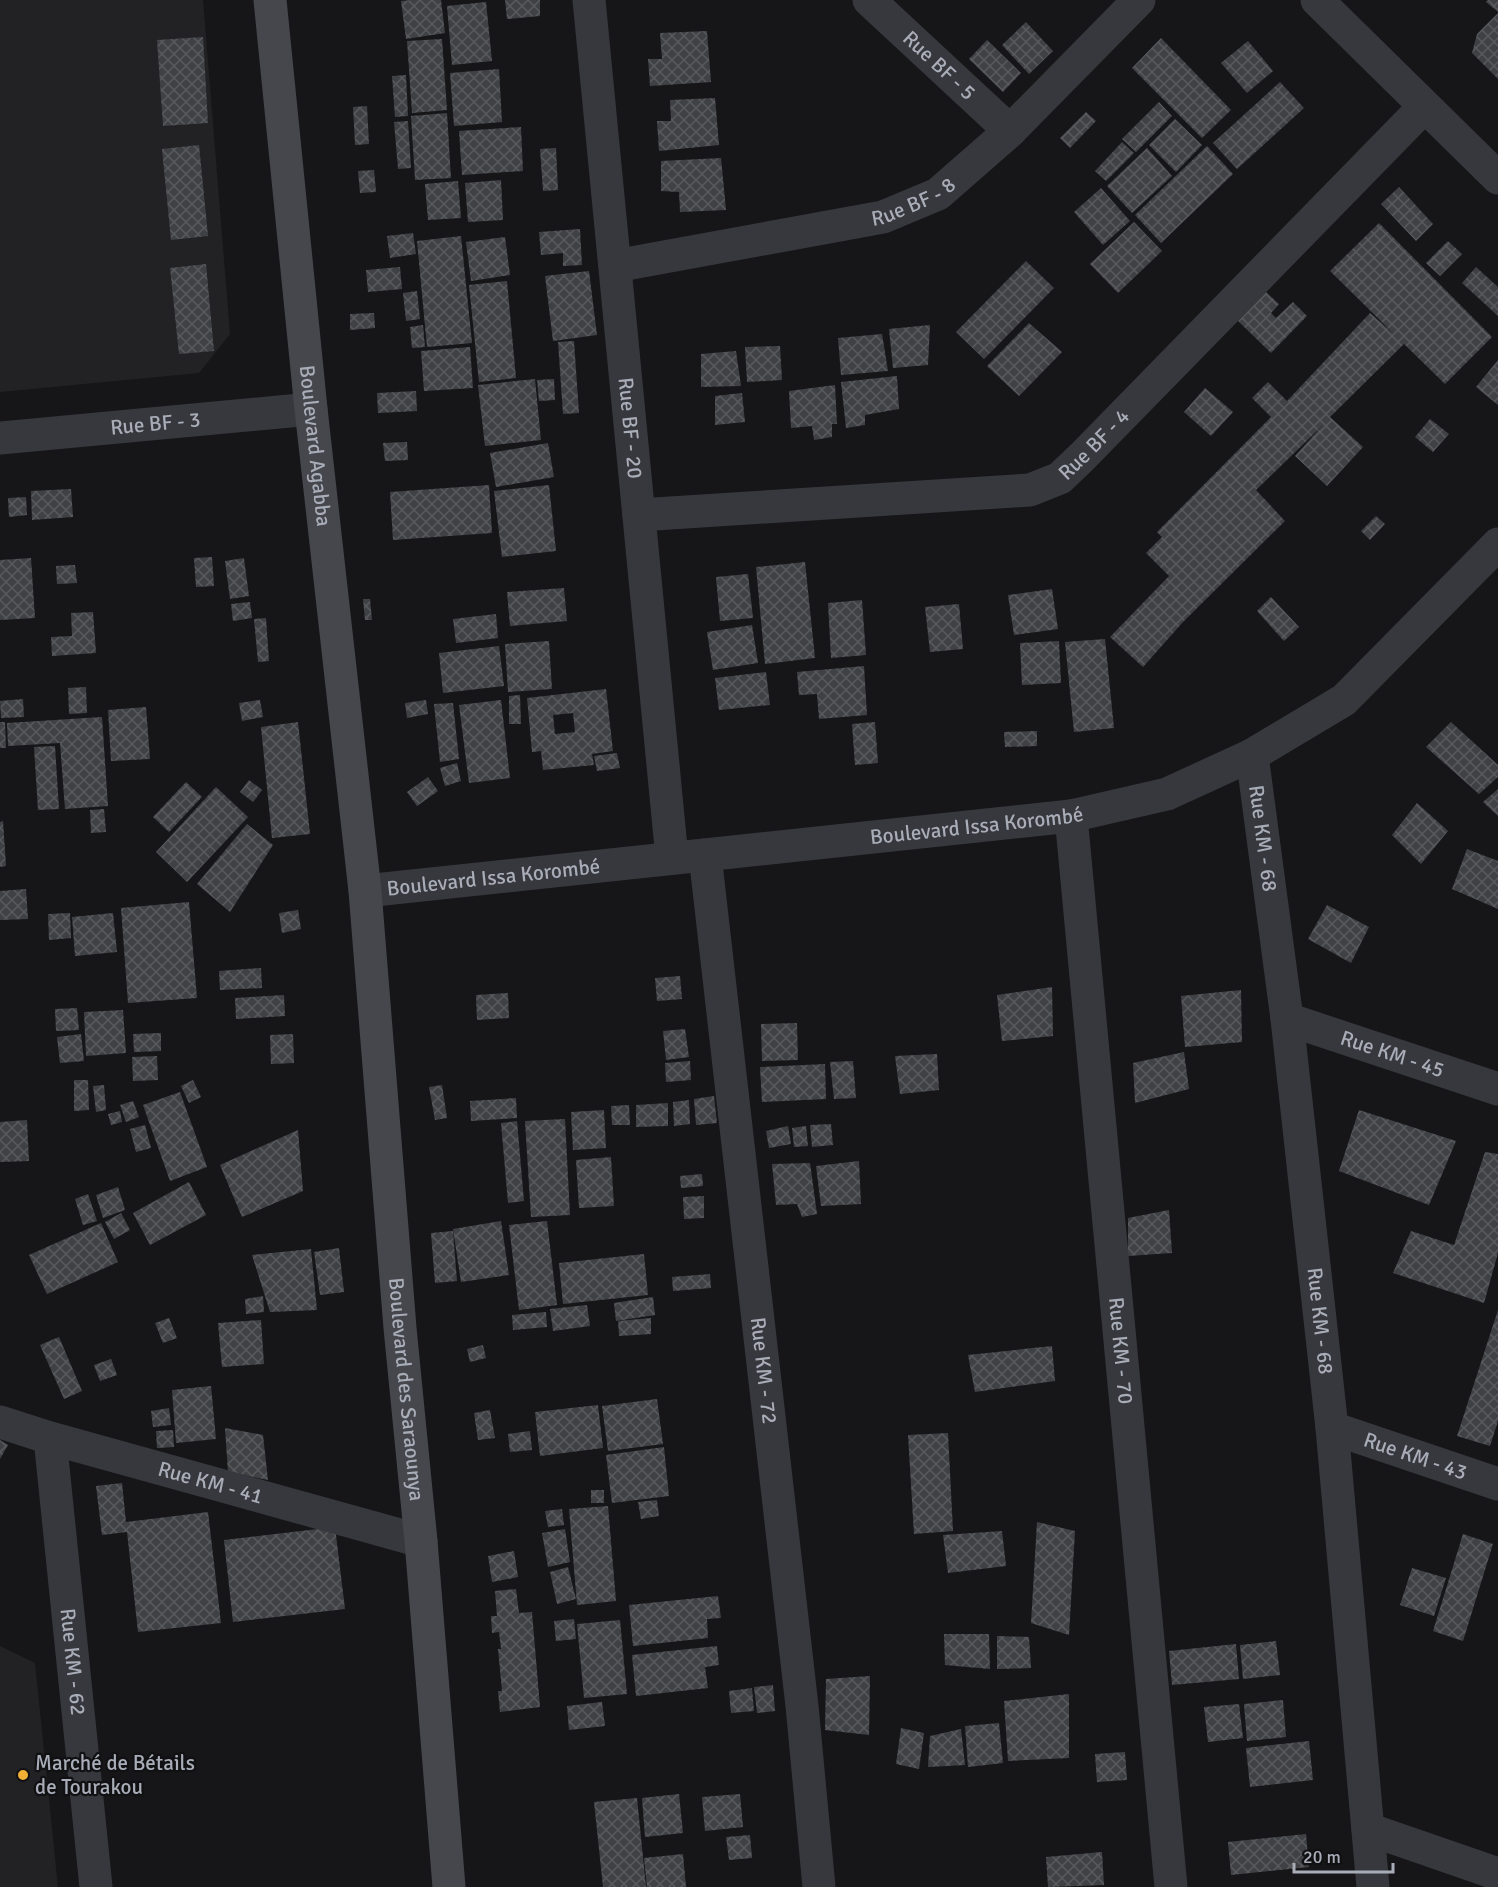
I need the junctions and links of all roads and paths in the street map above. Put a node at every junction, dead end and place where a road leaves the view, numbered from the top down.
1 (270, 0) edge
2 (589, 0) edge
3 (869, 0) edge
4 (1139, 0) edge
5 (1317, 0) edge
6 (1424, 106) junction
7 (1010, 131) junction
8 (1498, 178) edge
9 (615, 266) junction
10 (311, 409) junction
11 (0, 438) edge
12 (639, 515) junction
13 (1498, 544) edge
14 (1252, 755) junction
15 (1071, 816) junction
16 (705, 855) junction
17 (672, 858) junction
18 (365, 891) junction
19 (1287, 1019) junction
20 (1498, 1089) edge
21 (0, 1422) edge
22 (1332, 1428) junction
23 (50, 1438) junction
24 (1498, 1484) edge
25 (421, 1541) junction
26 (1368, 1829) junction
27 (1498, 1874) edge
28 (96, 1887) edge
29 (449, 1887) edge
30 (819, 1887) edge
31 (1171, 1887) edge
32 (1373, 1887) edge

1 - 10 main road, Boulevard Agabba
2 - 9 street, Rue BF - 20
3 - 7 street, Rue BF - 5
4 - 7 street, Rue BF - 8
5 - 6 street
6 - 8 street
6 - 12 street, Rue BF - 4
7 - 9 street, Rue BF - 8
9 - 12 street, Rue BF - 20
10 - 11 street, Rue BF - 3
10 - 18 main road, Boulevard Agabba
12 - 17 street, Rue BF - 20
13 - 14 street, Boulevard Issa Korombé
14 - 15 street, Boulevard Issa Korombé
14 - 19 street, Rue KM - 68
15 - 16 street, Boulevard Issa Korombé
15 - 31 street, Rue KM - 70
16 - 17 street, Boulevard Issa Korombé
16 - 30 street, Rue KM - 72
17 - 18 street, Boulevard Issa Korombé
18 - 25 main road, Boulevard des Saraounya
19 - 20 street, Rue KM - 45
19 - 22 street, Rue KM - 68
21 - 23 street, Rue KM - 41
22 - 24 street, Rue KM - 43
22 - 26 street, Rue KM - 68
23 - 25 street, Rue KM - 41
23 - 28 street, Rue KM - 62
25 - 29 main road, Boulevard des Saraounya
26 - 27 street
26 - 32 street, Rue KM - 68

